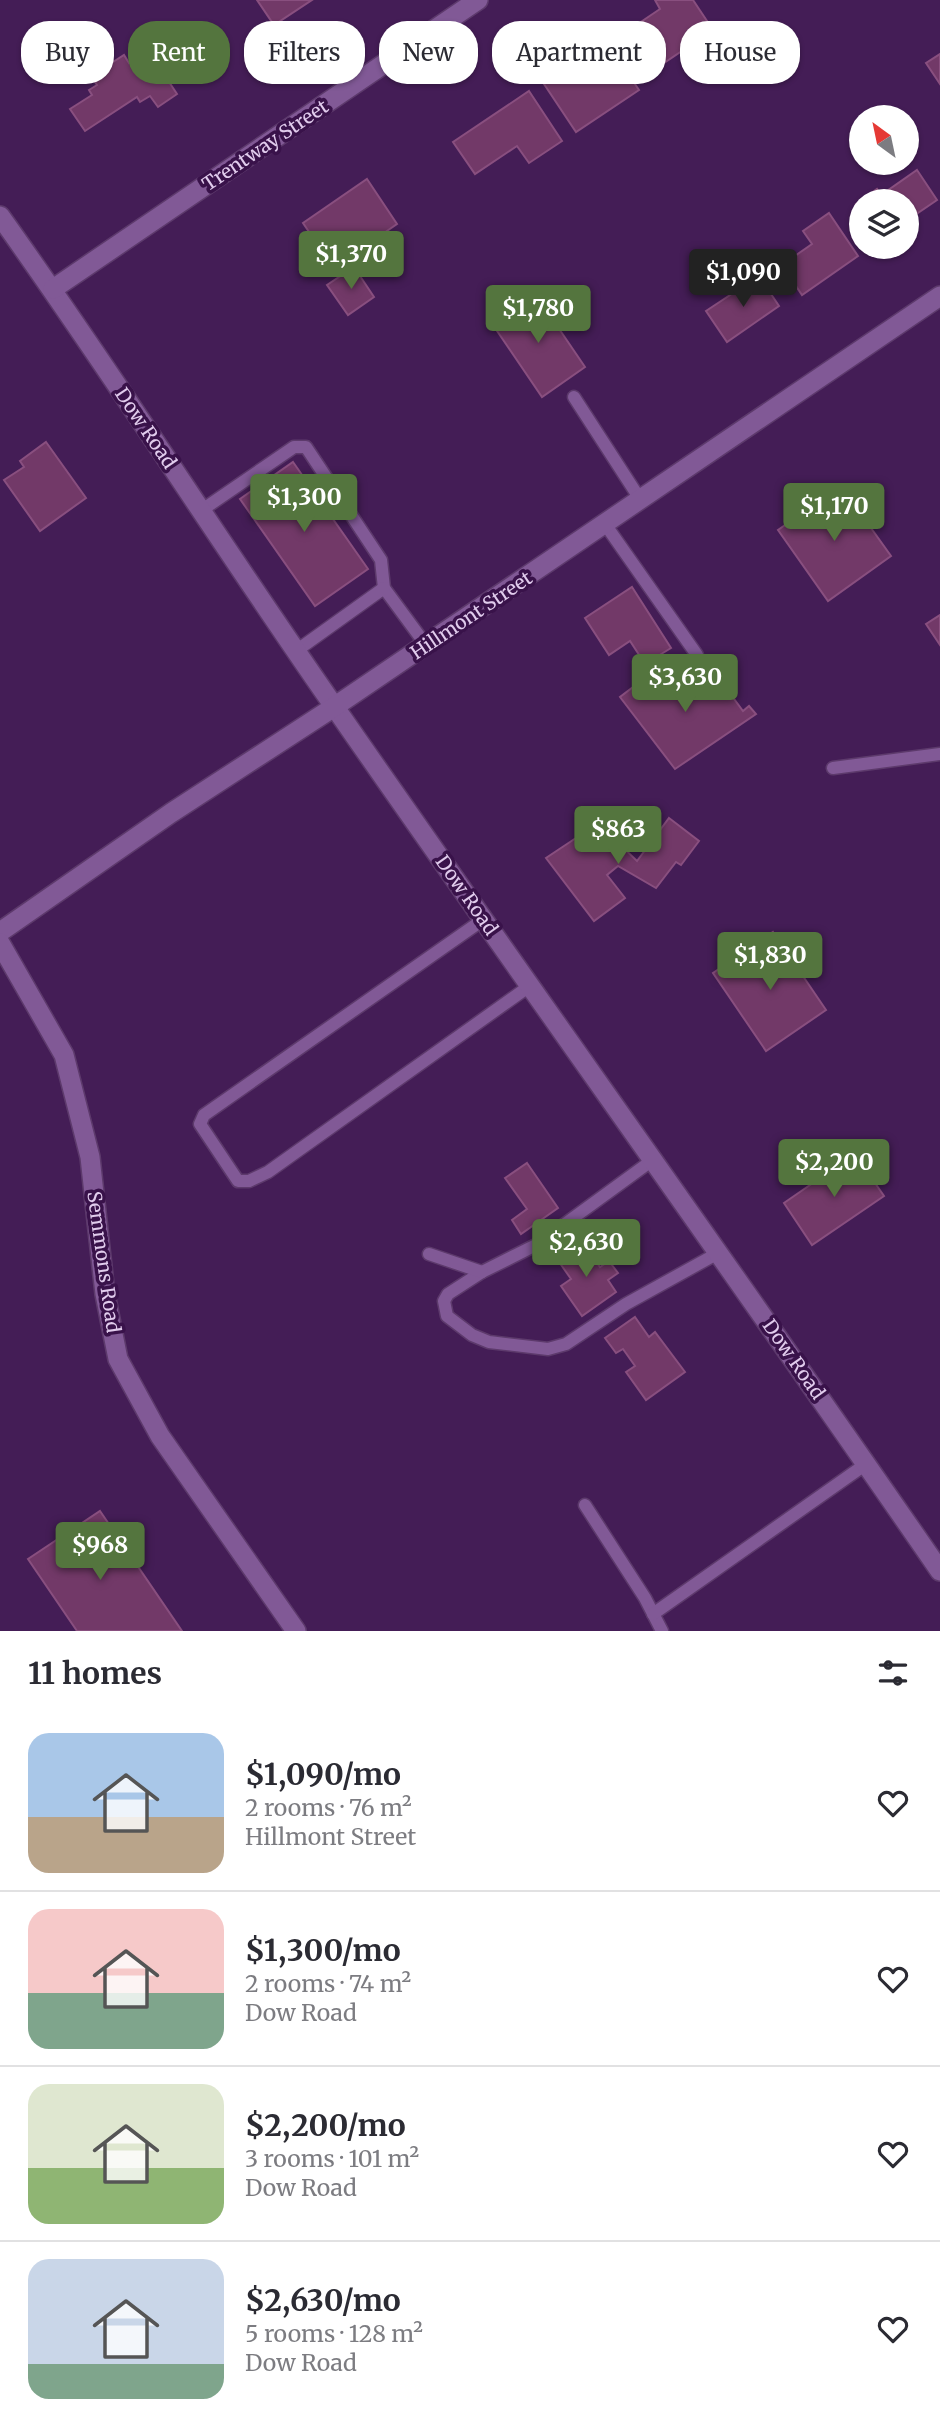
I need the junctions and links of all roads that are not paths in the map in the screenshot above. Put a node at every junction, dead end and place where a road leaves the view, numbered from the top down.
1 (478, 0) edge
2 (0, 216) edge
3 (53, 289) junction
4 (940, 296) edge
5 (574, 397) dead end
6 (640, 499) junction
7 (202, 510) junction
8 (605, 524) junction
9 (384, 588) junction
10 (426, 645) junction
11 (296, 651) junction
12 (697, 655) dead end
13 (334, 707) junction
14 (940, 754) edge
15 (833, 768) dead end
16 (484, 919) junction
17 (0, 932) edge
18 (0, 943) edge
19 (531, 985) junction
20 (654, 1159) junction
21 (720, 1252) junction
22 (429, 1254) dead end
23 (482, 1272) junction
24 (866, 1464) junction
25 (585, 1505) dead end
26 (940, 1571) edge
27 (653, 1614) junction
28 (296, 1631) edge
29 (662, 1631) edge

1 - 3 street, Trentway Street
2 - 3 street, Dow Road
3 - 7 street, Dow Road
4 - 6 street, Hillmont Street
5 - 6 lane
6 - 8 street, Hillmont Street
7 - 9 lane
7 - 11 street, Dow Road
8 - 10 street, Hillmont Street
8 - 12 lane
9 - 10 lane
9 - 11 lane
10 - 13 street, Hillmont Street
11 - 13 street, Dow Road
13 - 16 street, Dow Road
13 - 17 street, Hillmont Street
14 - 15 lane
16 - 19 street, Dow Road
16 - 19 lane
18 - 28 street, Semmons Road
19 - 20 street, Dow Road
20 - 21 street, Dow Road
20 - 23 lane
21 - 23 lane
21 - 24 street, Dow Road
22 - 23 lane
24 - 26 street, Dow Road
24 - 27 lane
25 - 27 lane
27 - 29 lane

